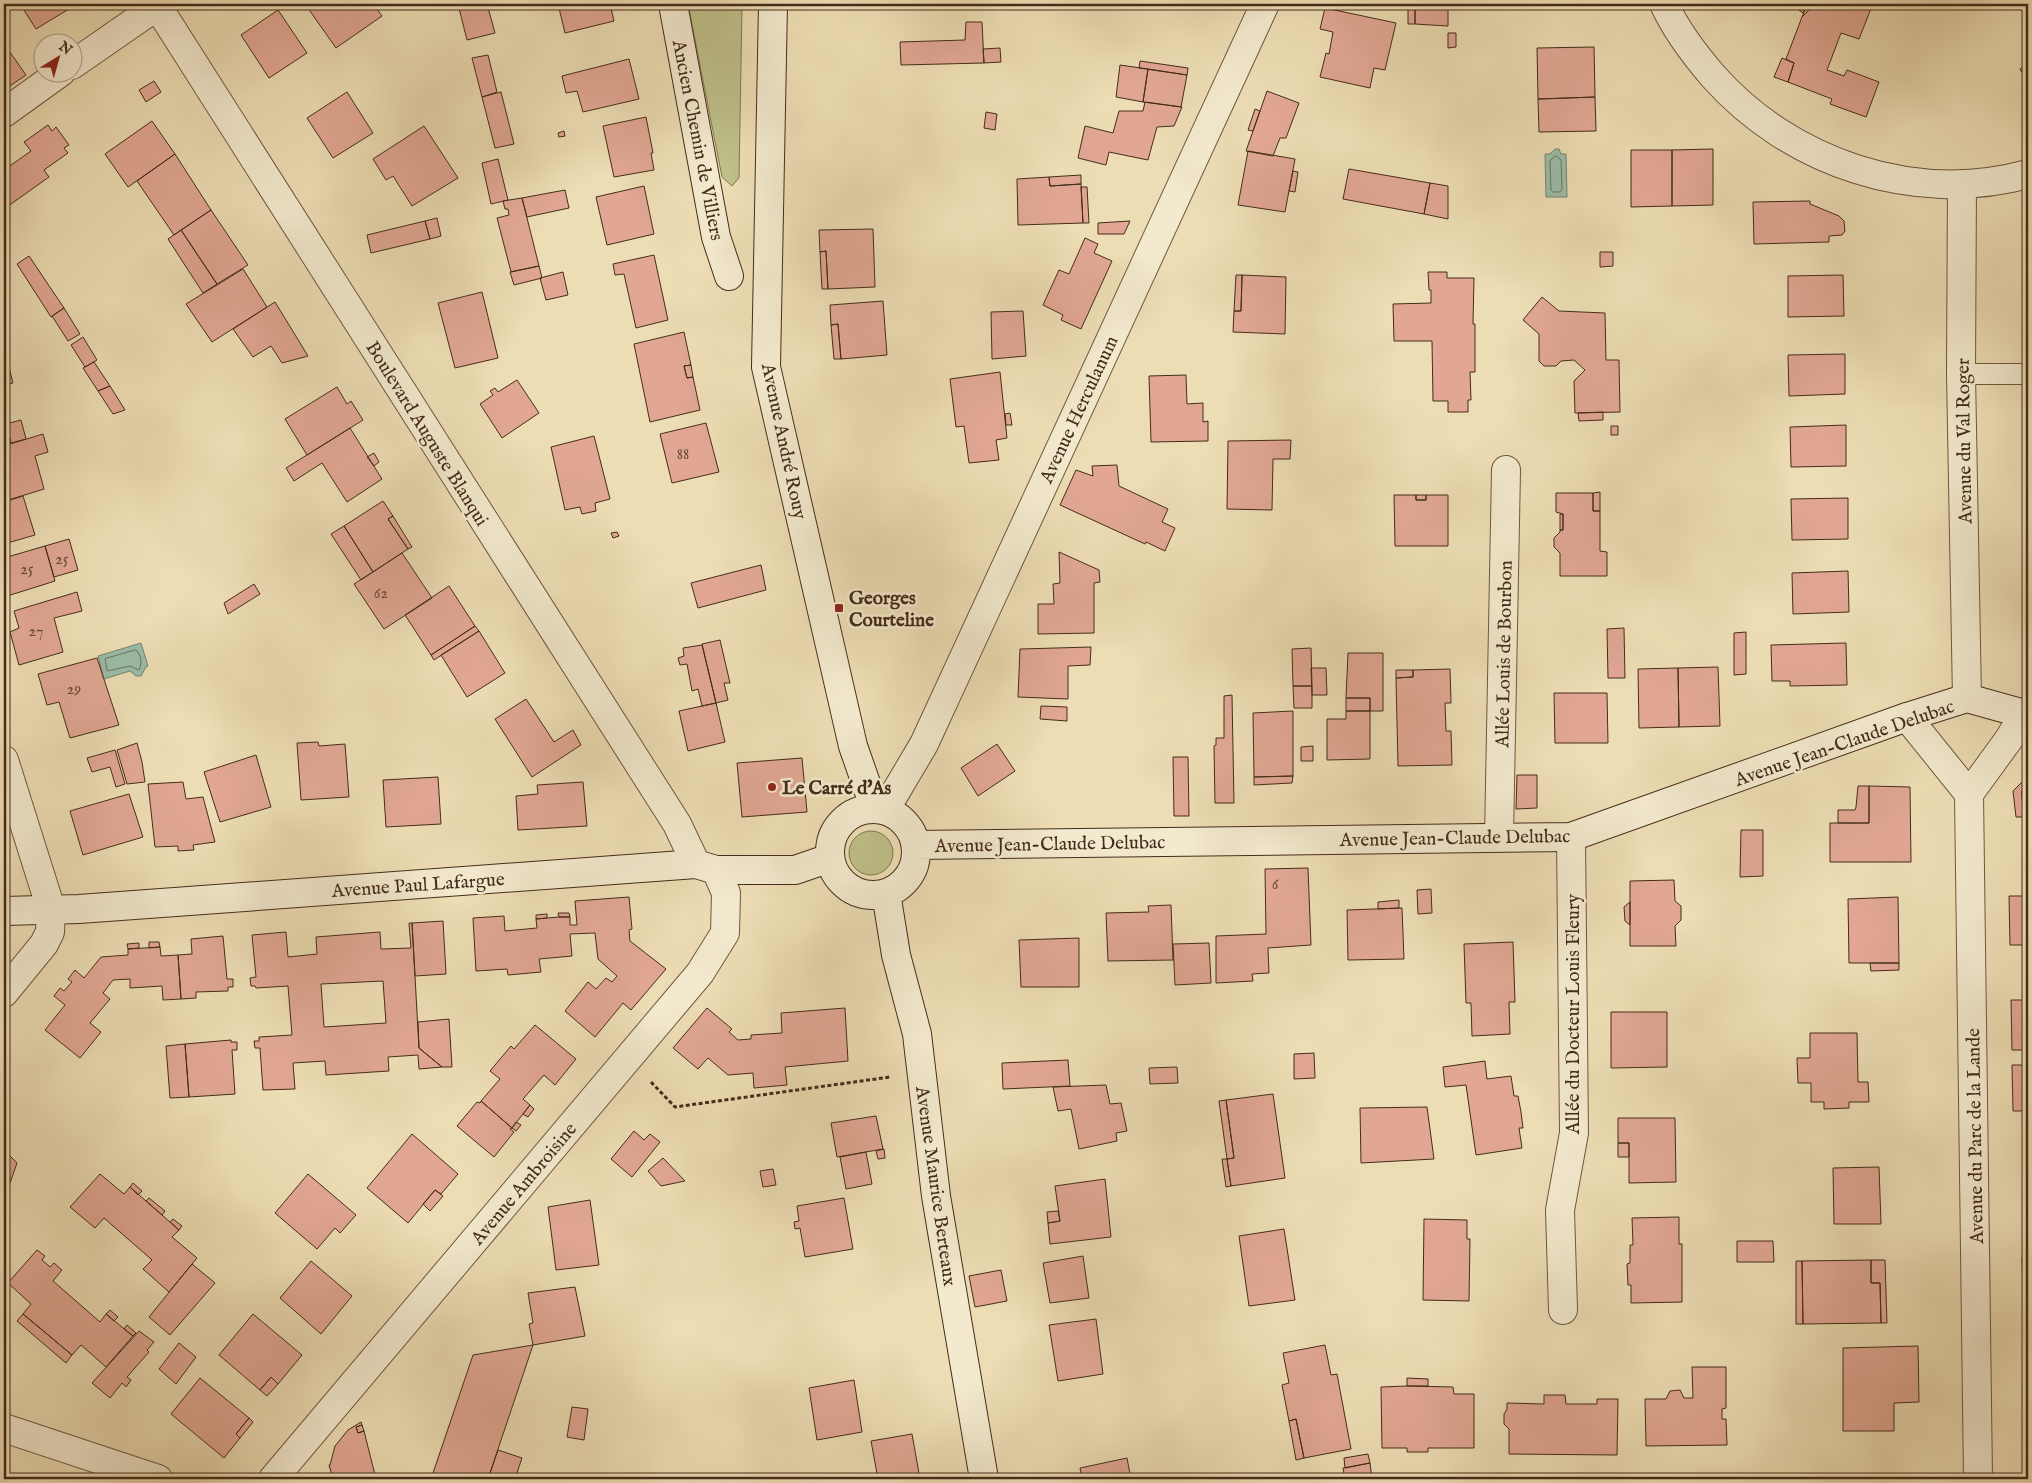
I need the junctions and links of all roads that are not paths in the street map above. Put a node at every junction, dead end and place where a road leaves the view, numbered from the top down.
1 (158, 4) edge
2 (673, 4) edge
3 (773, 4) edge
4 (1265, 4) edge
5 (1664, 4) edge
6 (82, 58) edge
7 (47, 82) edge
8 (4, 113) edge
9 (2028, 174) edge
10 (1962, 184) junction
11 (729, 276) dead end
12 (758, 332) dead end
13 (766, 367) junction
14 (1962, 374) junction
15 (2028, 374) edge
16 (1506, 470) dead end
17 (1967, 698) junction
18 (2026, 714) edge
19 (1907, 718) junction
20 (4, 760) edge
21 (1969, 794) junction
22 (880, 810) junction
23 (1571, 837) junction
24 (1499, 838) junction
25 (916, 844) junction
26 (830, 858) junction
27 (706, 867) junction
28 (886, 893) junction
29 (51, 909) junction
30 (4, 911) edge
31 (4, 993) edge
32 (1563, 1310) dead end
33 (4, 1428) edge
34 (158, 1479) edge
35 (273, 1479) edge
36 (984, 1479) edge
37 (1978, 1479) edge

1 - 6 street
1 - 27 street, Boulevard Auguste Blanqui
2 - 11 street, Ancien Chemin de Villiers
3 - 13 street, Avenue André Rouy
4 - 22 street, Avenue Herculanum
5 - 10 street
7 - 8 street
9 - 10 street
10 - 14 street, Avenue du Val Roger
12 - 13 street
13 - 22 street, Avenue André Rouy
14 - 15 lane
14 - 17 street, Avenue du Val Roger
16 - 24 street, Allée Louis de Bourbon
17 - 18 street, Avenue Jean-Claude Delubac
17 - 19 street, Avenue Jean-Claude Delubac
18 - 21 street
19 - 21 street
19 - 23 street, Avenue Jean-Claude Delubac
20 - 29 street
21 - 37 street, Avenue du Parc de la Lande
22 - 25 street
22 - 26 street
23 - 24 street, Avenue Jean-Claude Delubac
23 - 32 street, Allée du Docteur Louis Fleury
24 - 25 street, Avenue Jean-Claude Delubac
25 - 28 street
26 - 27 street, Avenue Paul Lafargue
26 - 28 street
27 - 29 street, Avenue Paul Lafargue
27 - 35 street, Avenue Ambroisine
28 - 36 street, Avenue Maurice Berteaux
29 - 30 street, Avenue Paul Lafargue
29 - 31 street
33 - 34 street

